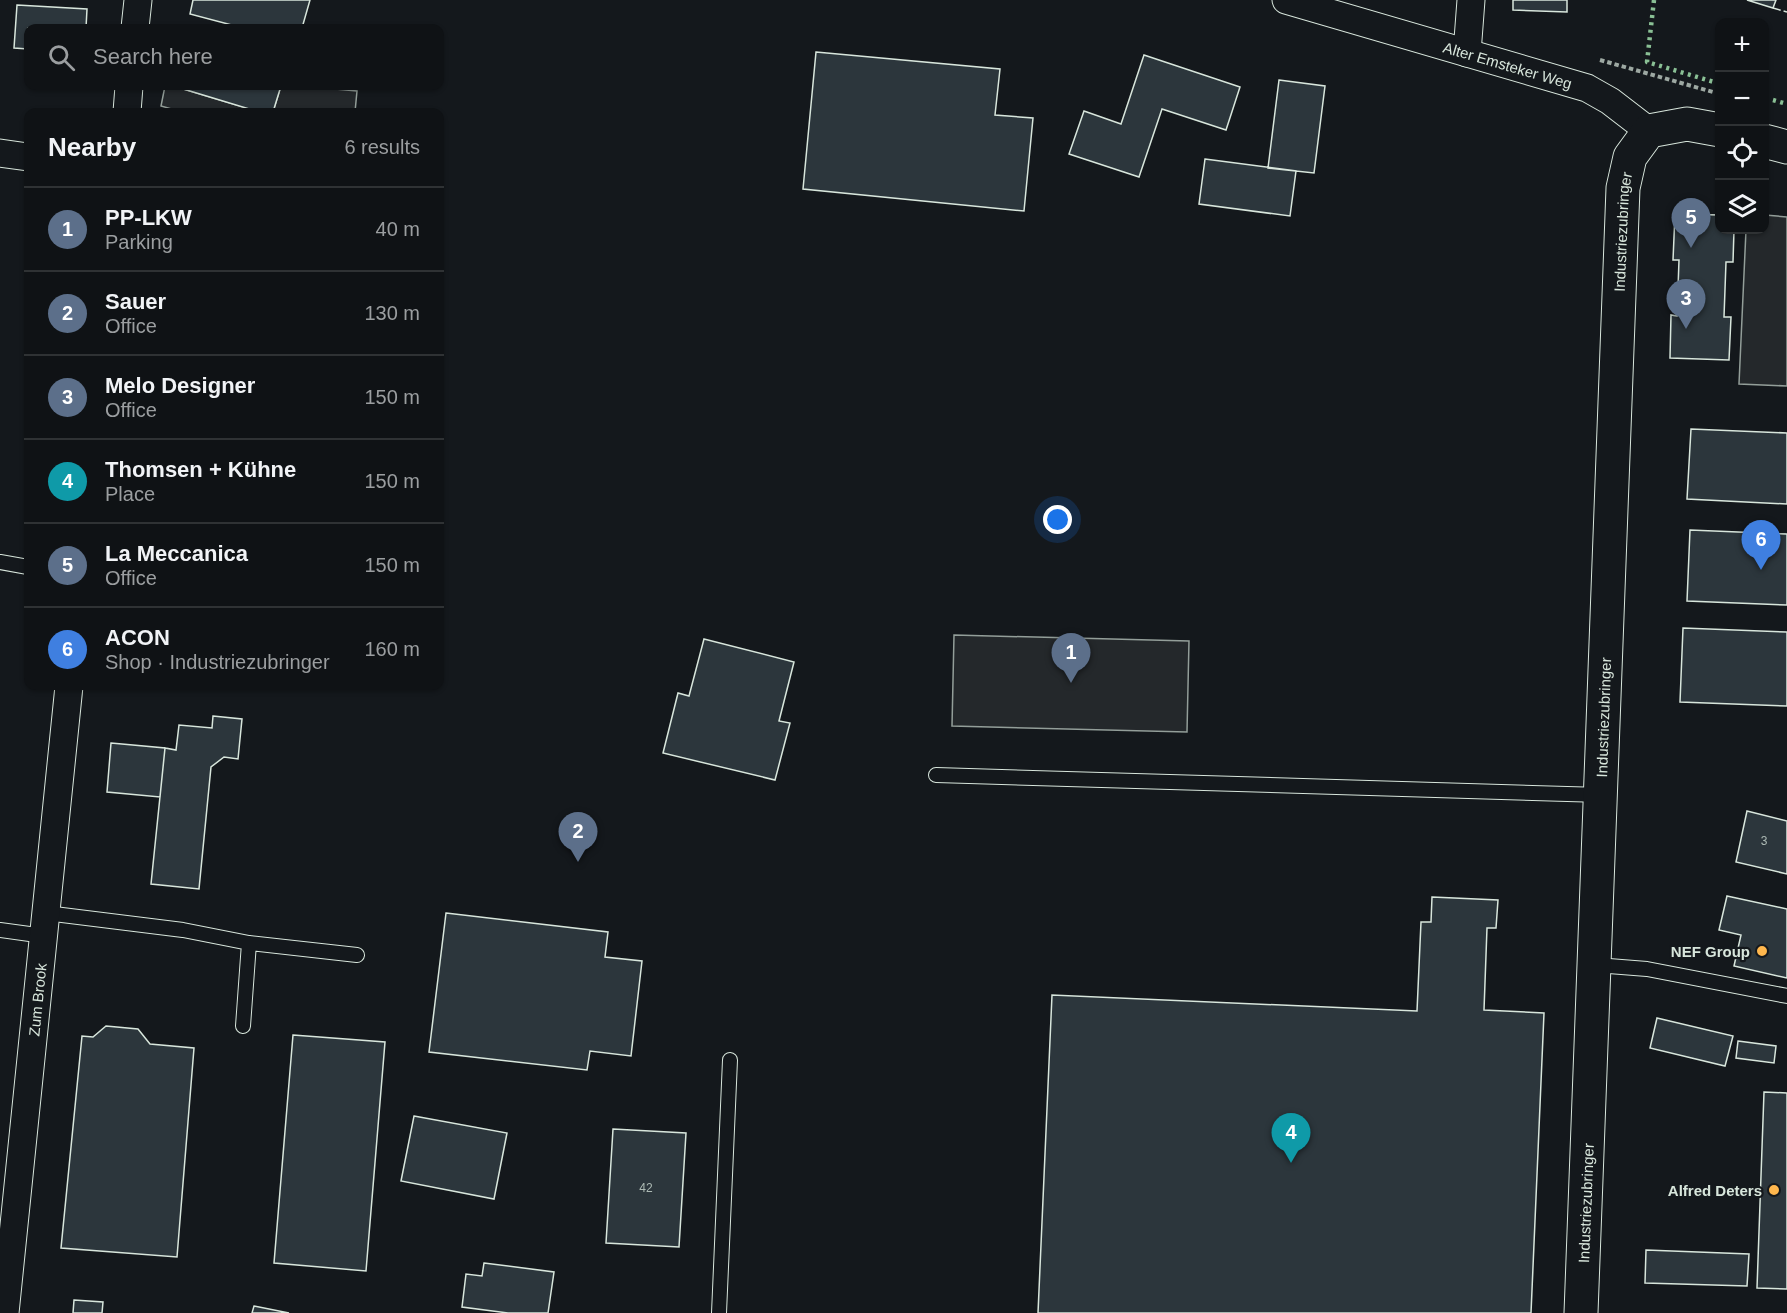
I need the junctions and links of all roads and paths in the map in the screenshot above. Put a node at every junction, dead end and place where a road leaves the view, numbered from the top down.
1 (138, 0) edge
2 (1286, 0) edge
3 (1471, 0) edge
4 (135, 24) edge
5 (1467, 53) junction
6 (129, 90) edge
7 (126, 108) edge
8 (1715, 129) edge
9 (1649, 131) junction
10 (1769, 142) edge
11 (1787, 147) edge
12 (0, 153) edge
13 (24, 156) edge
14 (0, 561) edge
15 (24, 566) edge
16 (69, 690) edge
17 (936, 776) dead end
18 (1602, 795) junction
19 (45, 925) junction
20 (0, 930) edge
21 (249, 943) junction
22 (357, 955) dead end
23 (1596, 965) junction
24 (1787, 996) edge
25 (243, 1026) dead end
26 (730, 1060) dead end
27 (5, 1274) edge
28 (5, 1313) edge
29 (719, 1313) edge
30 (1581, 1313) edge

1 - 4 street
2 - 5 street, Alter Emsteker Weg
3 - 5 street
5 - 9 street, Alter Emsteker Weg
6 - 7 street
8 - 9 street
9 - 18 street, Industriezubringer
10 - 11 street
12 - 13 street
14 - 15 lane
16 - 19 street, Zum Brook
17 - 18 lane
18 - 23 street, Industriezubringer
19 - 20 lane
19 - 21 lane
19 - 27 street, Zum Brook
21 - 22 lane
21 - 25 lane
23 - 24 lane
23 - 30 street, Industriezubringer
26 - 29 lane
27 - 28 street, Zum Brook

